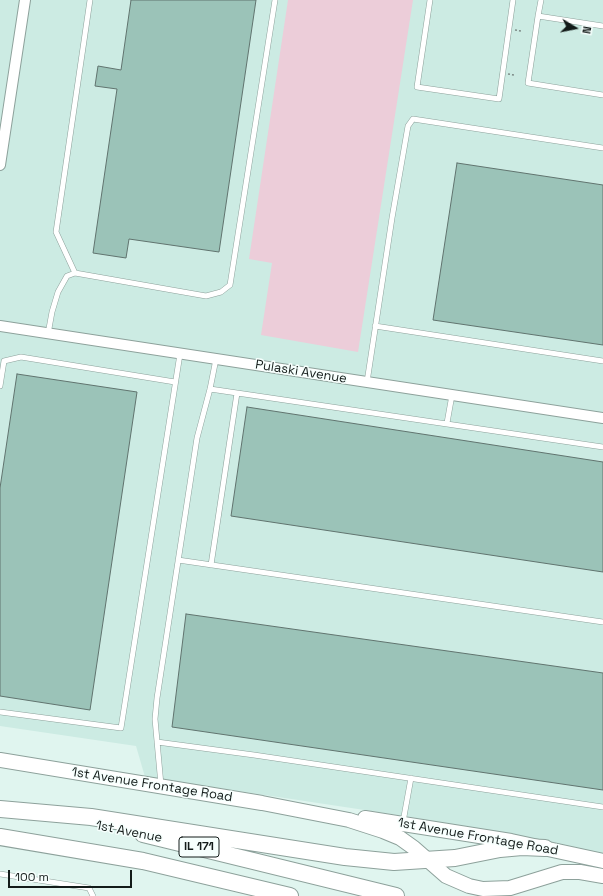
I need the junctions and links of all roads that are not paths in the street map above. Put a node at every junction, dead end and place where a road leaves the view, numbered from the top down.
1 (25, 0) edge
2 (90, 0) edge
3 (275, 0) edge
4 (430, 0) edge
5 (513, 0) edge
6 (541, 0) edge
7 (538, 16) junction
8 (603, 26) edge
9 (603, 94) edge
10 (603, 148) edge
11 (0, 165) edge
12 (76, 273) junction
13 (0, 326) edge
14 (375, 326) junction
15 (48, 334) junction
16 (180, 354) junction
17 (216, 359) junction
18 (603, 361) edge
19 (175, 382) junction
20 (367, 382) junction
21 (0, 386) edge
22 (210, 389) junction
23 (237, 393) junction
24 (452, 395) junction
25 (603, 418) edge
26 (447, 423) junction
27 (603, 447) edge
28 (178, 560) junction
29 (211, 565) junction
30 (603, 622) edge
31 (0, 712) edge
32 (157, 742) junction
33 (0, 760) edge
34 (411, 778) junction
35 (162, 788) junction
36 (603, 807) edge
37 (0, 810) edge
38 (305, 810) junction
39 (402, 823) junction
40 (0, 837) edge
41 (545, 848) junction
42 (143, 861) junction
43 (428, 861) junction
44 (603, 861) edge
45 (0, 874) edge
46 (603, 876) edge
47 (93, 896) edge
48 (252, 896) edge
49 (290, 896) edge
50 (396, 896) edge

1 - 11 street
2 - 12 lane
3 - 12 lane
4 - 5 lane
6 - 7 lane
7 - 8 lane
7 - 9 lane
10 - 14 lane
12 - 15 lane
13 - 15 street, Pulaski Avenue
14 - 18 lane
14 - 20 lane
15 - 16 street, Pulaski Avenue
16 - 17 street, Pulaski Avenue
16 - 19 lane
17 - 20 street, Pulaski Avenue
17 - 22 lane
19 - 21 lane
19 - 31 lane
20 - 24 street, Pulaski Avenue
22 - 23 lane
22 - 28 lane
23 - 26 lane
23 - 29 lane
24 - 25 street, Pulaski Avenue
24 - 26 lane
26 - 27 lane
28 - 29 lane
28 - 32 lane
29 - 30 lane
32 - 34 lane
32 - 35 lane
33 - 35 street, 1st Avenue Frontage Road
34 - 36 lane
34 - 39 lane
35 - 38 street, 1st Avenue Frontage Road
37 - 43 main road
37 - 50 main road, 1st Avenue / IL 171
38 - 39 street, 1st Avenue Frontage Road
38 - 43 street, 1st Avenue Frontage Road
39 - 41 street, 1st Avenue Frontage Road
40 - 42 main road, 1st Avenue / IL 171
41 - 43 main road
41 - 44 street, 1st Avenue Frontage Road
42 - 48 main road
42 - 49 main road, 1st Avenue / IL 171
43 - 46 street, 1st Avenue Frontage Road
45 - 47 lane

